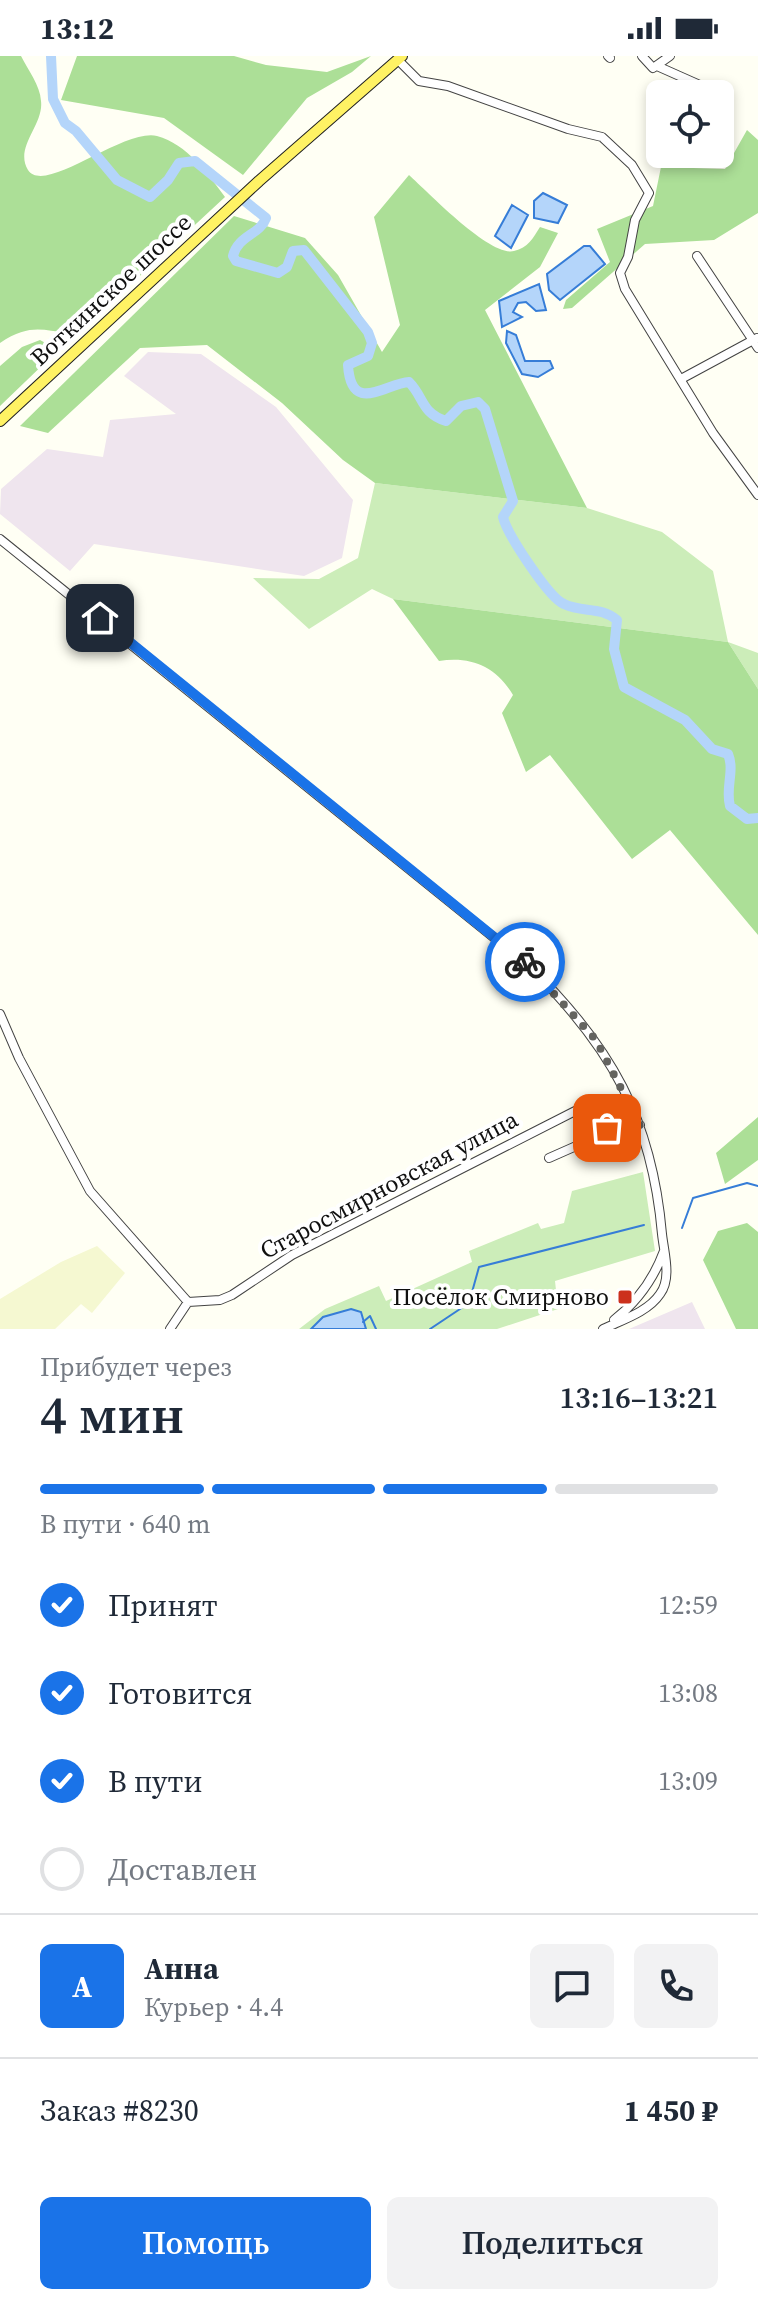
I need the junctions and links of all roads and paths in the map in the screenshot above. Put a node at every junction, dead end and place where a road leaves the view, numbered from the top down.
1 (642, 56) edge
2 (670, 56) edge
3 (400, 58) edge
4 (654, 67) junction
5 (686, 80) edge
6 (697, 256) dead end
7 (757, 342) edge
8 (681, 379) junction
9 (0, 421) edge
10 (758, 495) edge
11 (0, 539) edge
12 (0, 1014) edge
13 (614, 1117) junction
14 (640, 1125) junction
15 (549, 1158) dead end
16 (664, 1250) junction
17 (188, 1302) junction
18 (170, 1329) edge
19 (602, 1329) edge

1 - 4 street
2 - 4 street
3 - 8 street
3 - 9 main road, Воткинское шоссе
4 - 5 street
6 - 7 street
7 - 8 street
8 - 10 street
11 - 14 street
12 - 17 street
13 - 14 street, Старосмирновская улица
13 - 15 street
13 - 17 street, Старосмирновская улица
14 - 16 street
16 - 19 street
16 - 19 street
17 - 18 street

